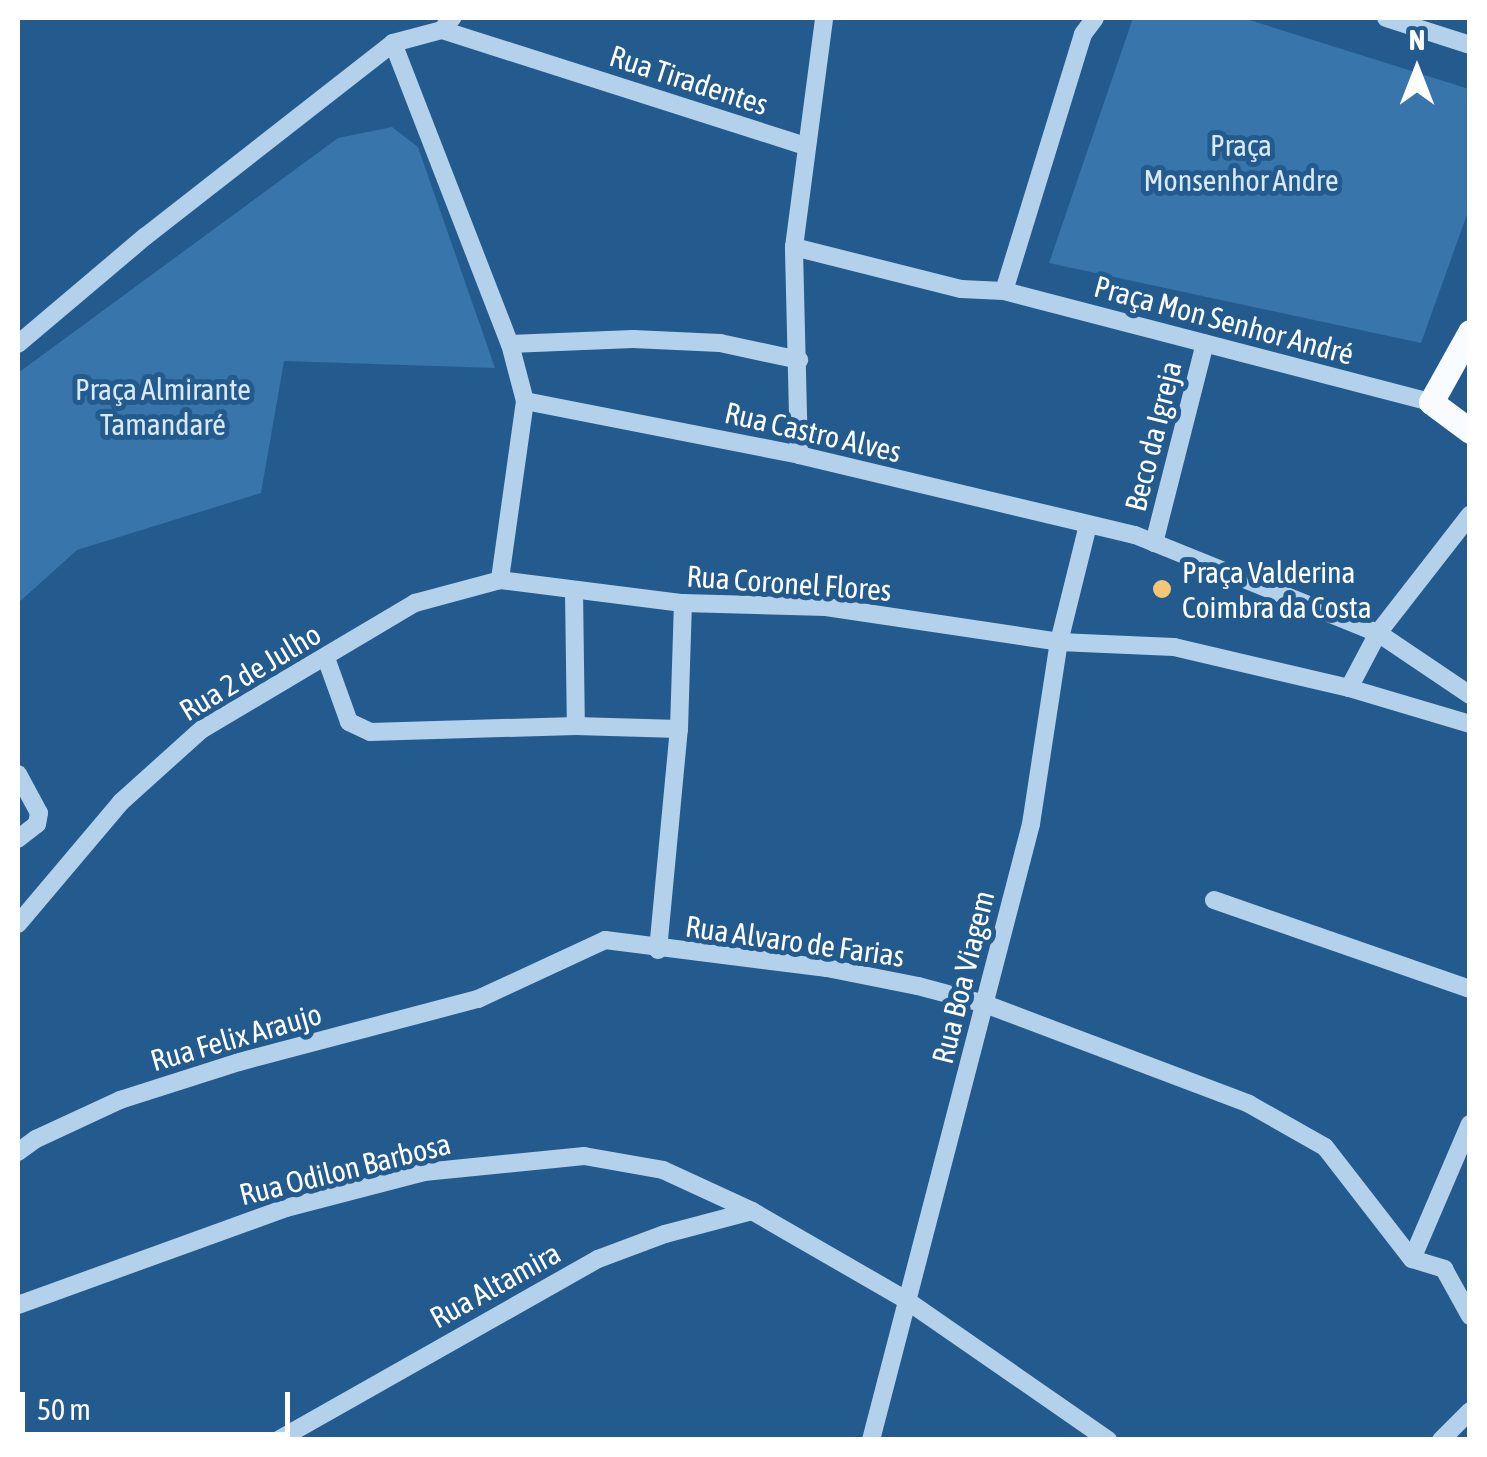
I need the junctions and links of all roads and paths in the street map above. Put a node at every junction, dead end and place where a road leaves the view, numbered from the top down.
1 (824, 18) edge
2 (1094, 18) edge
3 (1386, 18) edge
4 (450, 22) edge
5 (393, 43) junction
6 (1470, 45) edge
7 (805, 146) junction
8 (794, 247) junction
9 (1004, 291) junction
10 (1470, 332) edge
11 (1205, 343) junction
12 (18, 344) edge
13 (510, 344) junction
14 (799, 360) junction
15 (525, 401) junction
16 (1431, 402) junction
17 (1470, 431) edge
18 (799, 455) junction
19 (1470, 515) edge
20 (1088, 525) junction
21 (1154, 543) junction
22 (500, 580) junction
23 (574, 591) junction
24 (683, 603) junction
25 (1378, 633) junction
26 (1059, 642) junction
27 (326, 658) junction
28 (1349, 688) junction
29 (1470, 696) edge
30 (1470, 724) edge
31 (576, 726) junction
32 (679, 729) junction
33 (18, 774) edge
34 (18, 839) edge
35 (1214, 900) dead end
36 (18, 924) edge
37 (658, 950) junction
38 (1470, 989) edge
39 (478, 999) joint
40 (985, 1004) junction
41 (1470, 1124) edge
42 (18, 1152) edge
43 (752, 1211) junction
44 (1412, 1259) junction
45 (906, 1300) junction
46 (18, 1305) edge
47 (1470, 1316) edge
48 (1470, 1412) edge
49 (278, 1440) edge
50 (871, 1440) edge
51 (1108, 1440) edge
52 (1441, 1440) edge

1 - 7 street
2 - 9 street
3 - 6 street
4 - 5 street
4 - 7 street, Rua Tiradentes
5 - 12 street
5 - 13 street
7 - 8 street
8 - 9 street, Praça Mon Senhor André
8 - 14 street
9 - 11 street, Praça Mon Senhor André
10 - 16 main road
11 - 16 street, Praça Mon Senhor André
11 - 21 street, Beco da Igreja
13 - 14 street
13 - 15 street
14 - 18 street
15 - 18 street, Rua Castro Alves
15 - 22 street
16 - 17 main road
18 - 20 street, Rua Castro Alves
19 - 25 street
20 - 21 street, Rua Castro Alves
20 - 26 street, Rua Boa Viagem
21 - 25 street, Rua Castro Alves
22 - 23 street, Rua 2 de Julho
22 - 27 street, Rua 2 de Julho
23 - 24 street, Rua Coronel Flores
23 - 31 street
24 - 26 street, Rua Coronel Flores
24 - 32 street
25 - 28 street
25 - 29 street, Rua Castro Alves
26 - 28 street, Rua Coronel Flores
26 - 40 street, Rua Boa Viagem
27 - 31 street
27 - 36 street, Rua 2 de Julho
28 - 30 street, Rua Coronel Flores
31 - 32 street
32 - 37 street
33 - 34 street
35 - 38 street
37 - 39 street, Rua Alvaro de Farias
37 - 40 street, Rua Alvaro de Farias
39 - 42 street, Rua Felix Araujo
40 - 44 street, Rua Alvaro de Farias
40 - 45 street, Rua Boa Viagem
41 - 44 street
43 - 45 street, Rua Odilon Barbosa
43 - 46 street, Rua Odilon Barbosa
43 - 49 street, Rua Altamira
44 - 47 street
45 - 50 street, Rua Boa Viagem
45 - 51 street, Rua Odilon Barbosa
48 - 52 street

